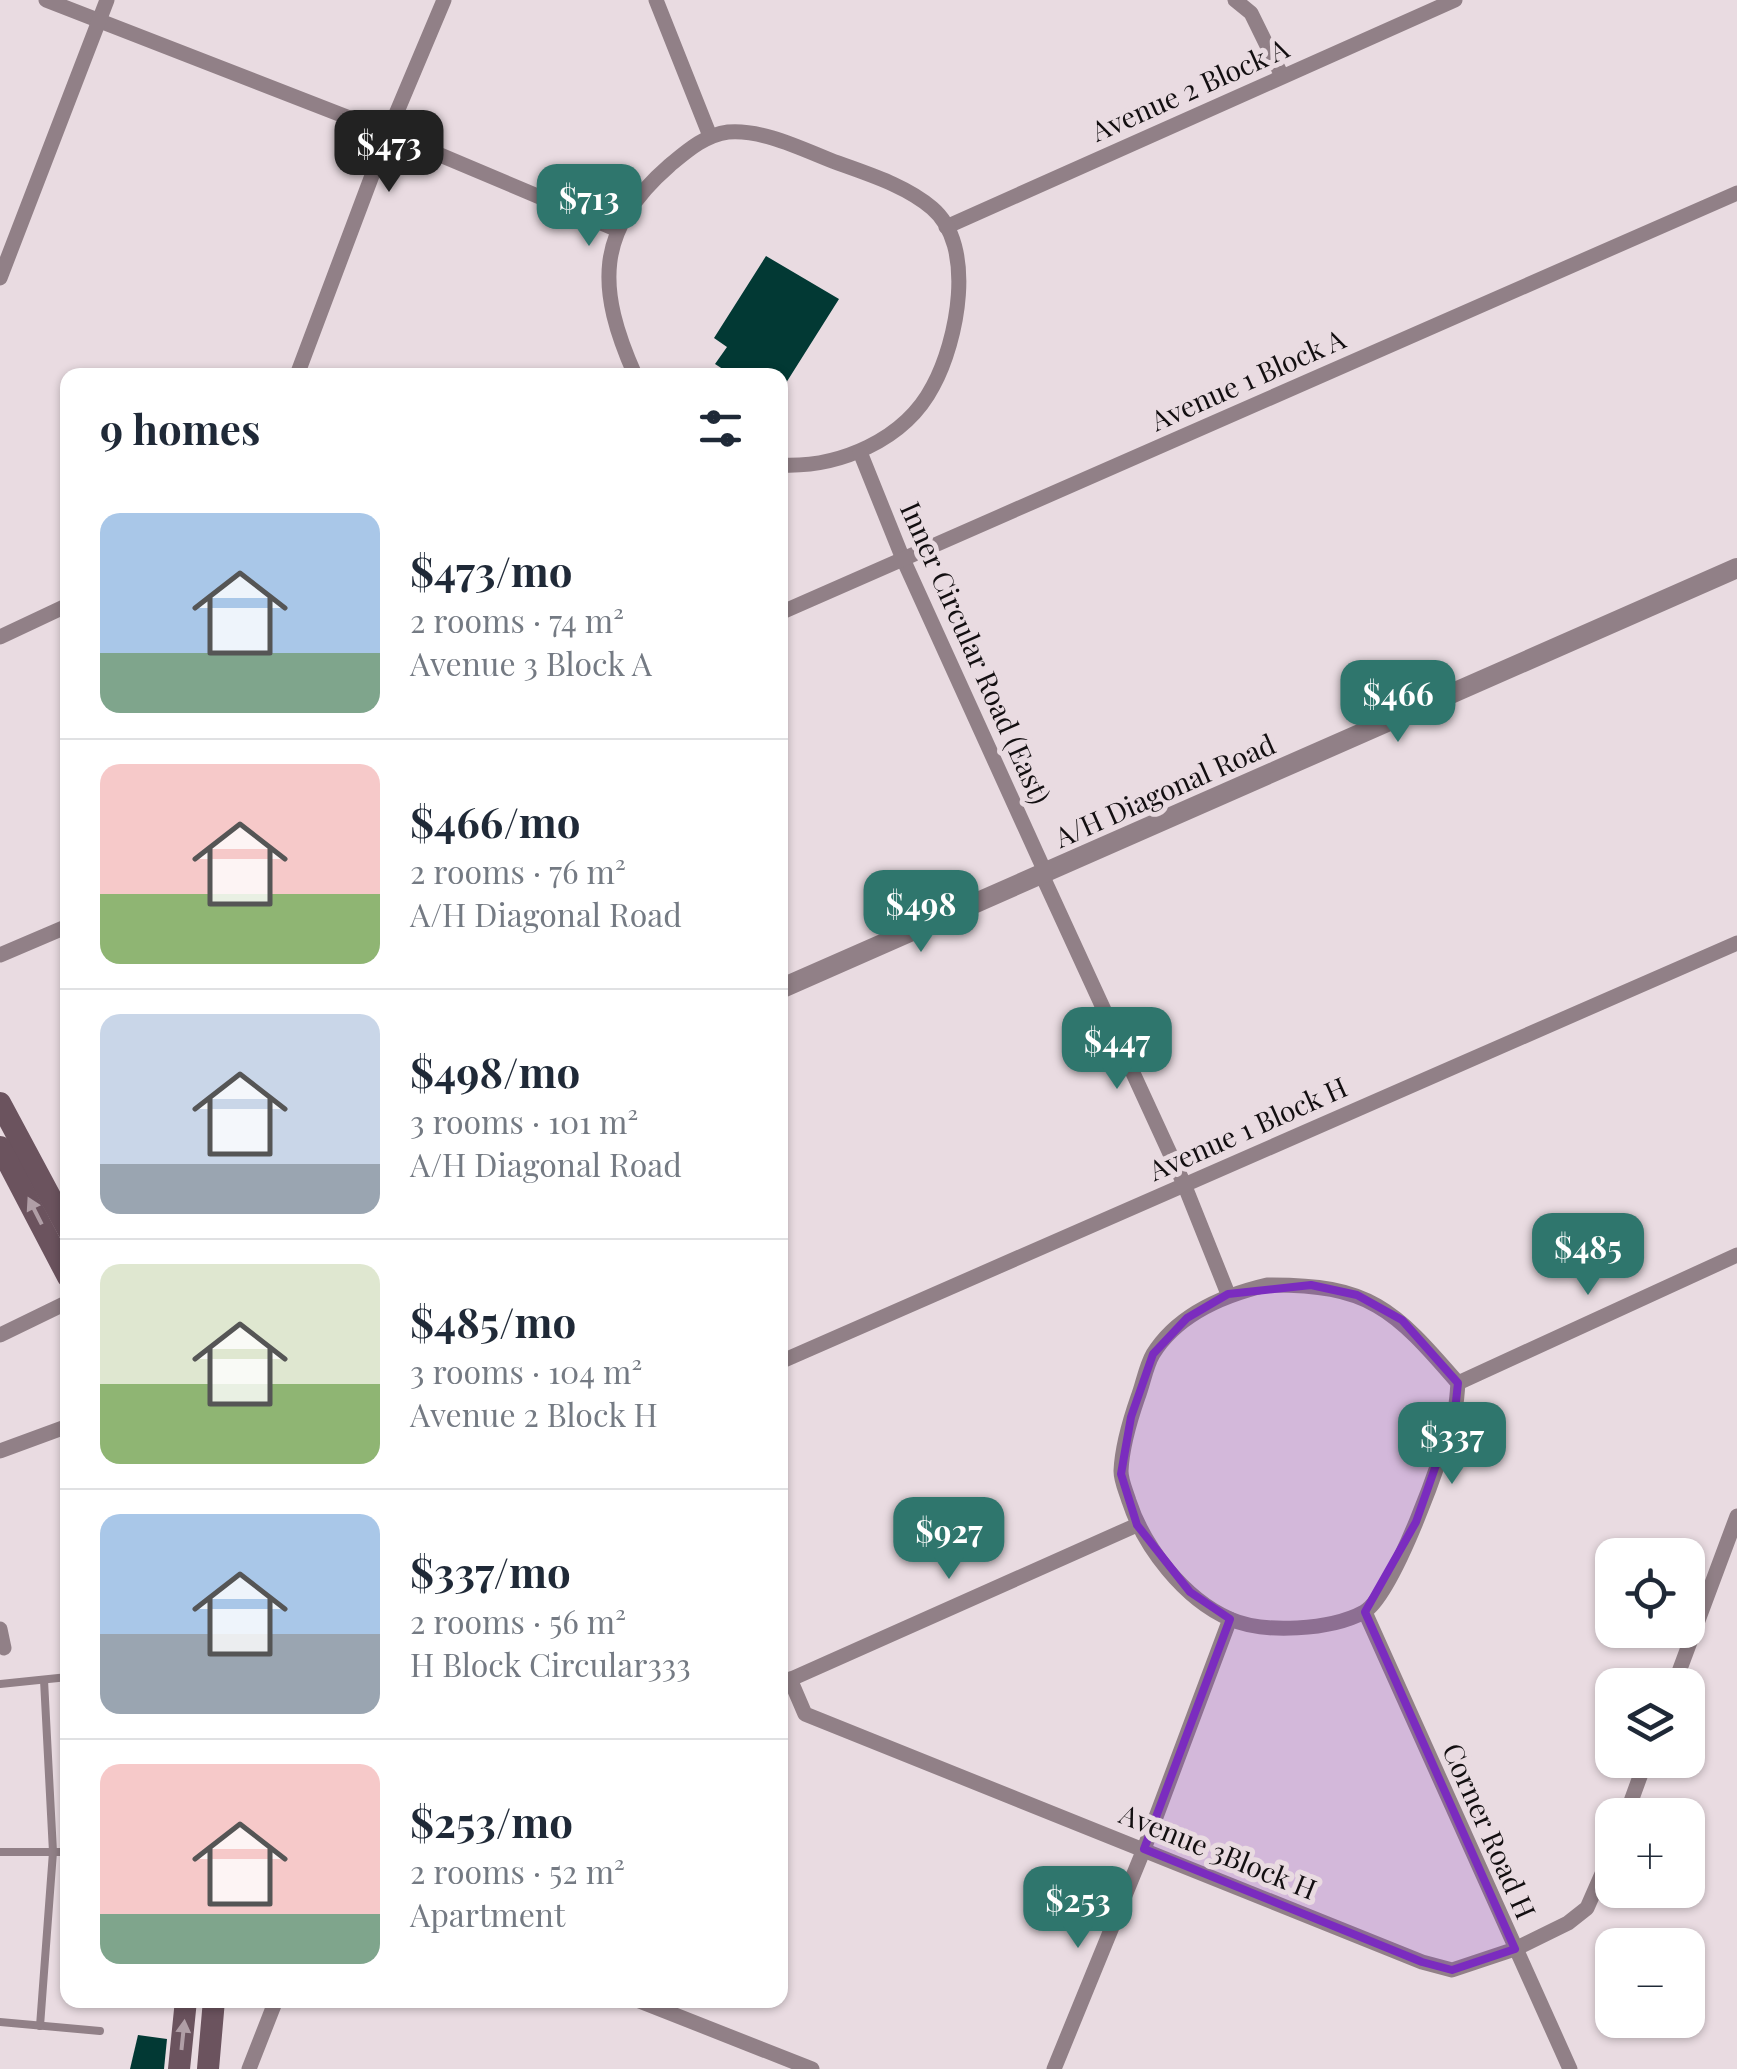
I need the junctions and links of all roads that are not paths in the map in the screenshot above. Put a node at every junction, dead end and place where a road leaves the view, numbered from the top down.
1 (46, 0) edge
2 (107, 0) edge
3 (444, 0) edge
4 (656, 0) edge
5 (1235, 0) edge
6 (1456, 0) edge
7 (99, 21) junction
8 (1282, 76) junction
9 (388, 134) junction
10 (710, 136) junction
11 (1737, 193) edge
12 (946, 226) junction
13 (618, 230) junction
14 (0, 278) edge
15 (300, 368) edge
16 (627, 368) edge
17 (860, 452) junction
18 (788, 464) edge
19 (903, 559) junction
20 (1737, 568) edge
21 (60, 609) edge
22 (788, 609) edge
23 (0, 638) edge
24 (1044, 874) junction
25 (60, 930) edge
26 (1737, 943) edge
27 (0, 956) edge
28 (788, 986) edge
29 (0, 1103) edge
30 (0, 1147) edge
31 (1184, 1184) junction
32 (60, 1215) edge
33 (1737, 1255) edge
34 (60, 1262) edge
35 (1228, 1294) junction
36 (60, 1306) edge
37 (0, 1335) edge
38 (788, 1358) edge
39 (1458, 1383) junction
40 (60, 1429) edge
41 (0, 1451) edge
42 (1737, 1516) edge
43 (1136, 1524) junction
44 (1365, 1612) junction
45 (1230, 1619) junction
46 (0, 1628) edge
47 (4, 1648) dead end
48 (1680, 1668) edge
49 (60, 1678) edge
50 (44, 1680) junction
51 (788, 1681) edge
52 (0, 1684) edge
53 (788, 1687) edge
54 (1144, 1849) junction
55 (0, 1852) edge
56 (53, 1852) junction
57 (60, 1852) edge
58 (1595, 1890) edge
59 (1514, 1949) junction
60 (185, 2008) edge
61 (213, 2008) edge
62 (273, 2008) edge
63 (657, 2008) edge
64 (0, 2022) edge
65 (40, 2026) junction
66 (100, 2031) dead end
67 (180, 2069) edge
68 (208, 2069) edge
69 (249, 2069) edge
70 (812, 2069) edge
71 (1054, 2069) edge
72 (1570, 2069) edge

1 - 7 street
2 - 7 street
3 - 9 street
4 - 10 street
5 - 8 street
6 - 8 street, Avenue 2 Block A
7 - 9 street
7 - 14 street
8 - 12 street, Avenue 2 Block A
9 - 13 street
9 - 15 street
10 - 12 street
10 - 13 street
11 - 19 street, Avenue 1 Block A
12 - 17 street
13 - 16 street
17 - 18 street
17 - 19 street, Inner Circular Road (East)
19 - 22 street, Avenue 1 Block A
19 - 24 street, Inner Circular Road (East)
20 - 24 street, A/H Diagonal Road
21 - 23 street
24 - 28 street, A/H Diagonal Road
24 - 31 street, Inner Circular Road (East)
25 - 27 street
26 - 31 street, Avenue 1 Block H
29 - 32 main road
34 -> 30 main road
31 - 35 street, Inner Circular Road (East)
31 - 38 street, Avenue 1 Block H
33 - 39 street
35 - 39 street
35 - 43 street
36 - 37 street
39 - 44 street
40 - 41 street
42 - 48 street
43 - 45 street
43 - 51 street
44 - 45 street
44 - 59 street, Corner Road H
45 - 54 street
46 - 47 street
49 - 50 lane
50 - 52 lane
50 - 56 lane
53 - 54 street, Avenue 3Block H
54 - 59 street, Avenue 3Block H
54 - 71 street
55 - 56 lane
56 - 57 lane
56 - 65 lane
58 - 59 street, Avenue 3Block H
59 - 72 street, Corner Road H
67 -> 60 main road
61 - 68 main road
62 - 69 street
63 - 70 street
64 - 65 lane
65 - 66 lane

